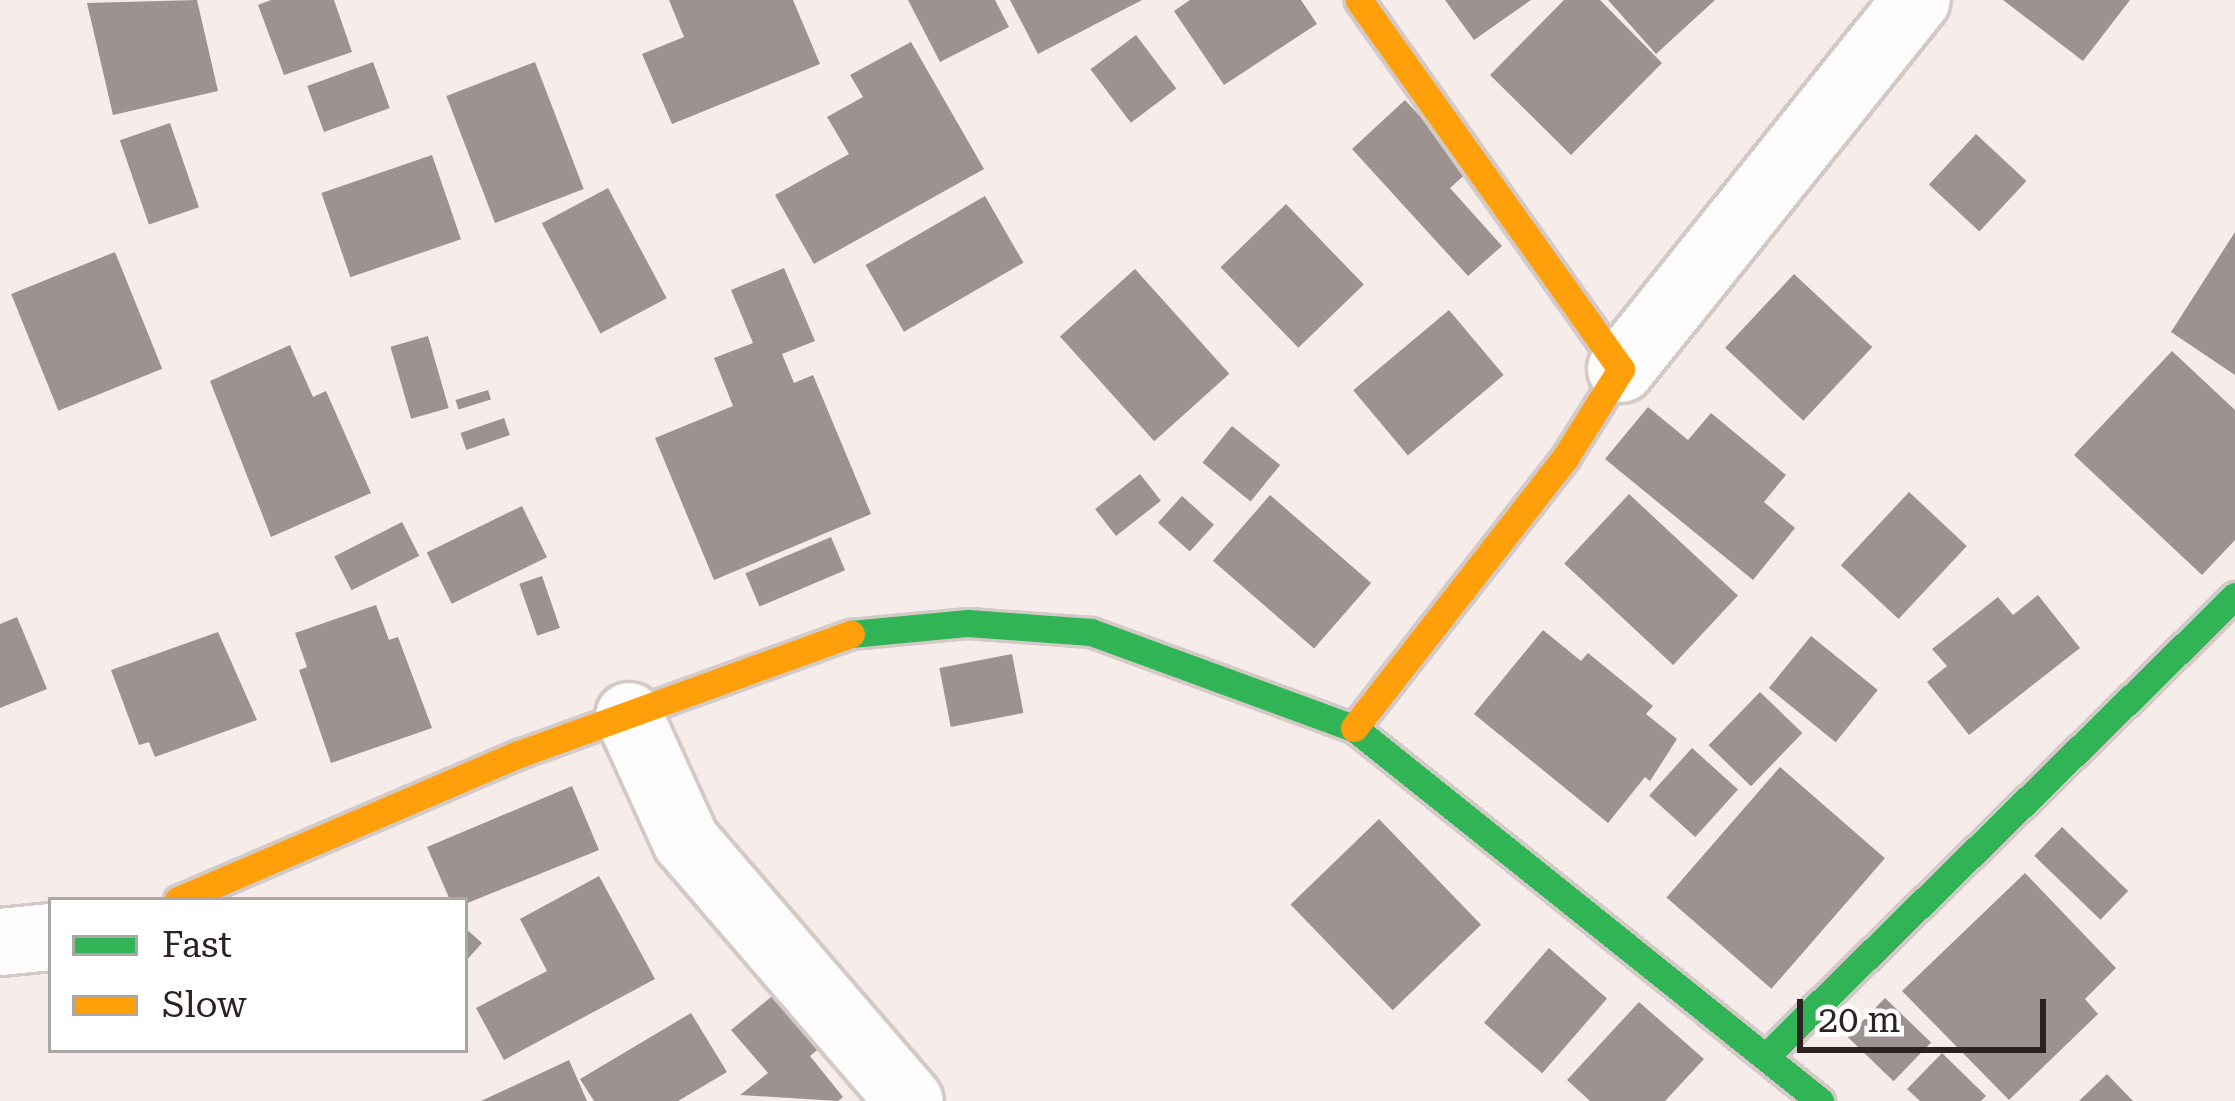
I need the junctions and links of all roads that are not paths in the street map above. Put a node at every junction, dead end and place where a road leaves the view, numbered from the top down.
1 (1359, 0) edge
2 (1917, 0) edge
3 (1621, 369) junction
4 (2235, 596) edge
5 (629, 716) junction
6 (1354, 728) junction
7 (185, 897) edge
8 (48, 937) edge
9 (0, 942) edge
10 (1766, 1055) junction
11 (910, 1101) edge
12 (1820, 1101) edge

1 - 3 street
2 - 3 street
3 - 6 street
4 - 10 street
5 - 6 street
5 - 7 street
5 - 11 street
6 - 10 street
8 - 9 street
10 - 12 street

